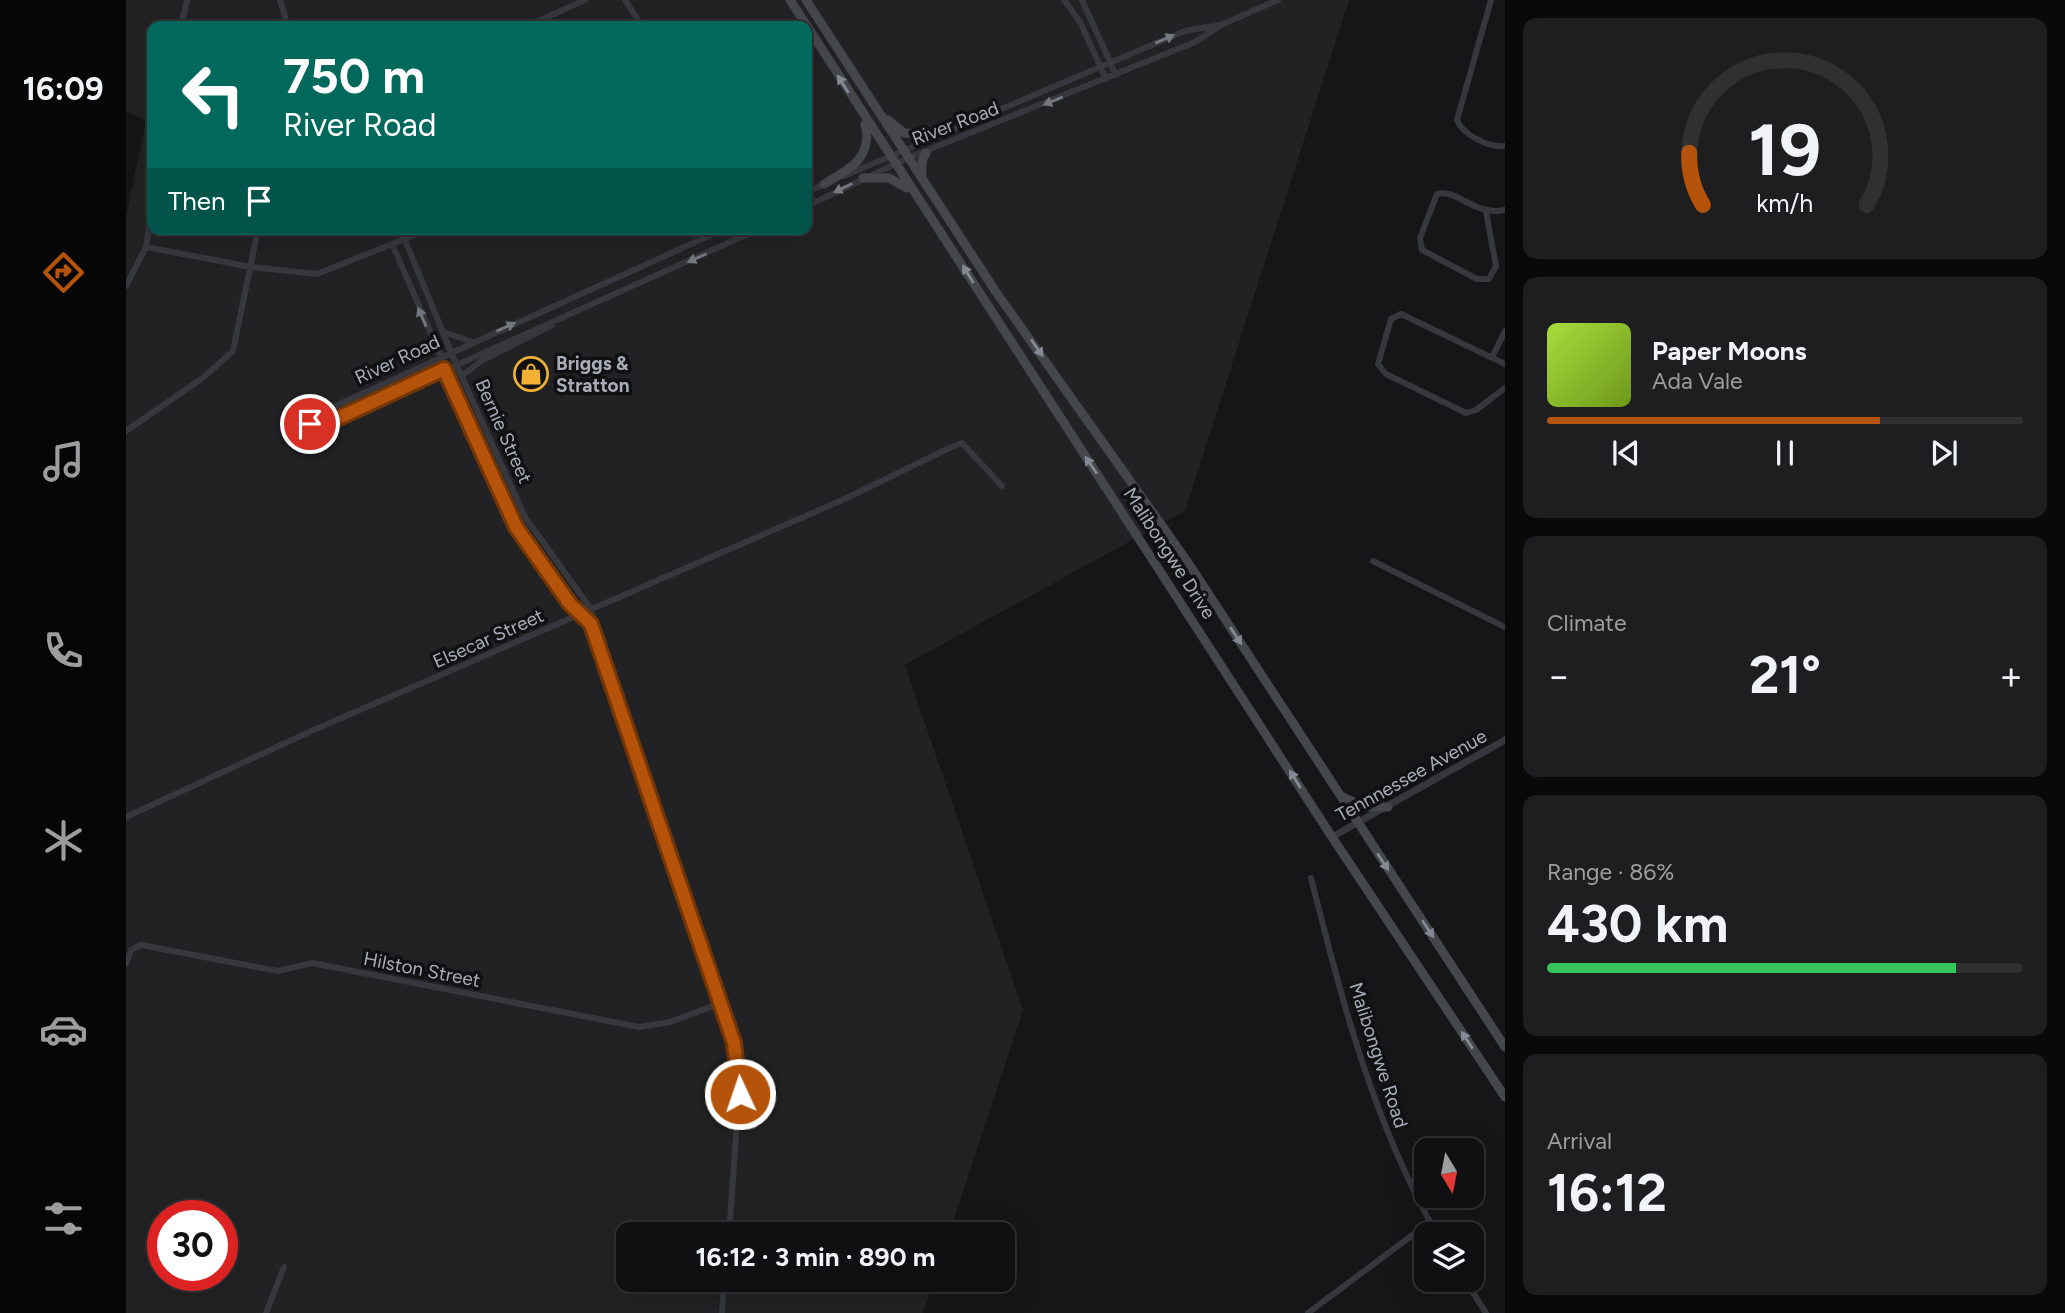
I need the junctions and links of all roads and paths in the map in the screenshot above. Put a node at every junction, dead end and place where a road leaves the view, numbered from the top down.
1 (187, 0) edge
2 (280, 0) edge
3 (585, 0) edge
4 (625, 0) edge
5 (790, 0) edge
6 (806, 0) edge
7 (1064, 0) edge
8 (1083, 0) edge
9 (1278, 0) edge
10 (1491, 0) edge
11 (182, 21) edge
12 (286, 21) edge
13 (538, 21) edge
14 (639, 21) edge
15 (804, 21) edge
16 (1223, 24) junction
17 (812, 34) edge
18 (1110, 62) junction
19 (1099, 68) junction
20 (1116, 75) junction
21 (1106, 79) junction
22 (874, 107) junction
23 (863, 115) junction
24 (934, 135) junction
25 (1505, 146) edge
26 (906, 153) junction
27 (926, 153) junction
28 (892, 160) junction
29 (863, 178) junction
30 (922, 178) junction
31 (824, 184) junction
32 (812, 190) edge
33 (914, 194) junction
34 (812, 204) edge
35 (1505, 210) edge
36 (1486, 212) junction
37 (148, 235) edge
38 (257, 235) edge
39 (416, 235) edge
40 (711, 235) edge
41 (746, 235) edge
42 (405, 240) junction
43 (393, 246) junction
44 (146, 247) junction
45 (251, 267) junction
46 (126, 286) edge
47 (559, 320) junction
48 (1505, 331) edge
49 (443, 332) junction
50 (474, 342) junction
51 (451, 352) junction
52 (439, 357) junction
53 (1492, 357) junction
54 (456, 364) junction
55 (1505, 364) edge
56 (444, 369) junction
57 (462, 376) junction
58 (1505, 388) edge
59 (126, 431) edge
60 (1002, 486) dead end
61 (1373, 561) dead end
62 (591, 609) junction
63 (578, 614) junction
64 (591, 624) junction
65 (1505, 627) edge
66 (1505, 740) edge
67 (1339, 795) junction
68 (1388, 807) junction
69 (126, 817) edge
70 (1359, 823) junction
71 (1332, 837) junction
72 (1311, 878) dead end
73 (126, 964) edge
74 (721, 1003) junction
75 (1505, 1047) edge
76 (1505, 1097) edge
77 (730, 1222) edge
78 (1430, 1222) edge
79 (1414, 1234) edge
80 (284, 1267) dead end
81 (723, 1292) edge
82 (1472, 1292) edge
83 (265, 1313) edge
84 (722, 1313) edge
85 (1308, 1313) edge
86 (1486, 1313) edge

1 - 11 street
2 - 12 street
3 - 13 street
4 - 14 street
5 - 15 main road, Malibongwe Drive
6 - 22 main road, Malibongwe Drive
7 - 19 street
8 - 18 street
9 - 16 street
10 - 25 street
18 -> 16 street, River Road
16 - 20 street, River Road
23 -> 17 main road, Malibongwe Drive
18 - 19 street, River Road
18 - 20 street
19 - 21 street
19 - 24 street, River Road
20 - 21 street, River Road
21 -> 27 street, River Road
22 - 24 main road
22 - 26 main road, Malibongwe Drive
23 - 28 main road, Malibongwe Drive
23 - 31 main road
24 - 26 street, River Road
26 - 27 street, River Road
26 - 28 street, River Road
26 - 30 main road, Malibongwe Drive
27 - 30 main road
28 - 29 street, River Road
28 - 31 street, River Road
28 - 33 main road, Malibongwe Drive
29 - 33 main road
29 -> 34 street, River Road
30 -> 67 main road, Malibongwe Drive
31 - 32 street, River Road
71 -> 33 main road, Malibongwe Drive
35 - 36 street
36 - 36 street
37 - 44 street
38 - 45 street
39 - 42 street
50 -> 40 street, River Road
41 -> 47 street, River Road
42 - 43 street
42 - 49 street, Bernie Street
43 - 45 street
52 -> 43 street, Bernie Street
44 - 45 street
44 - 46 street
45 - 59 street
47 - 54 street, River Road
47 - 57 street
48 - 53 street
49 - 50 street
49 - 51 street, Bernie Street
50 - 51 street, River Road
51 - 52 street, River Road
51 - 54 street, Bernie Street
52 - 56 street, Bernie Street
52 - 56 street, River Road
53 - 55 street
53 - 58 street
54 - 56 street, River Road
54 - 57 street, Bernie Street
56 - 63 street, Bernie Street
57 - 62 street, Bernie Street
60 - 62 street, Elsecar Street
61 - 65 street
62 - 63 street, Elsecar Street
62 - 64 street
63 - 64 street, Bernie Street
63 - 69 street, Elsecar Street
64 - 74 street
66 - 68 street, Tennnessee Avenue
67 - 68 main road
67 - 70 main road, Malibongwe Drive
68 - 70 street, Tennnessee Avenue
70 - 71 street, Tennnessee Avenue
70 -> 75 main road, Malibongwe Drive
76 -> 71 main road, Malibongwe Drive
72 - 78 street, Malibongwe Road
73 - 74 street, Hilston Street
74 - 77 street
79 - 85 street
80 - 83 street
81 - 84 street
82 - 86 street

